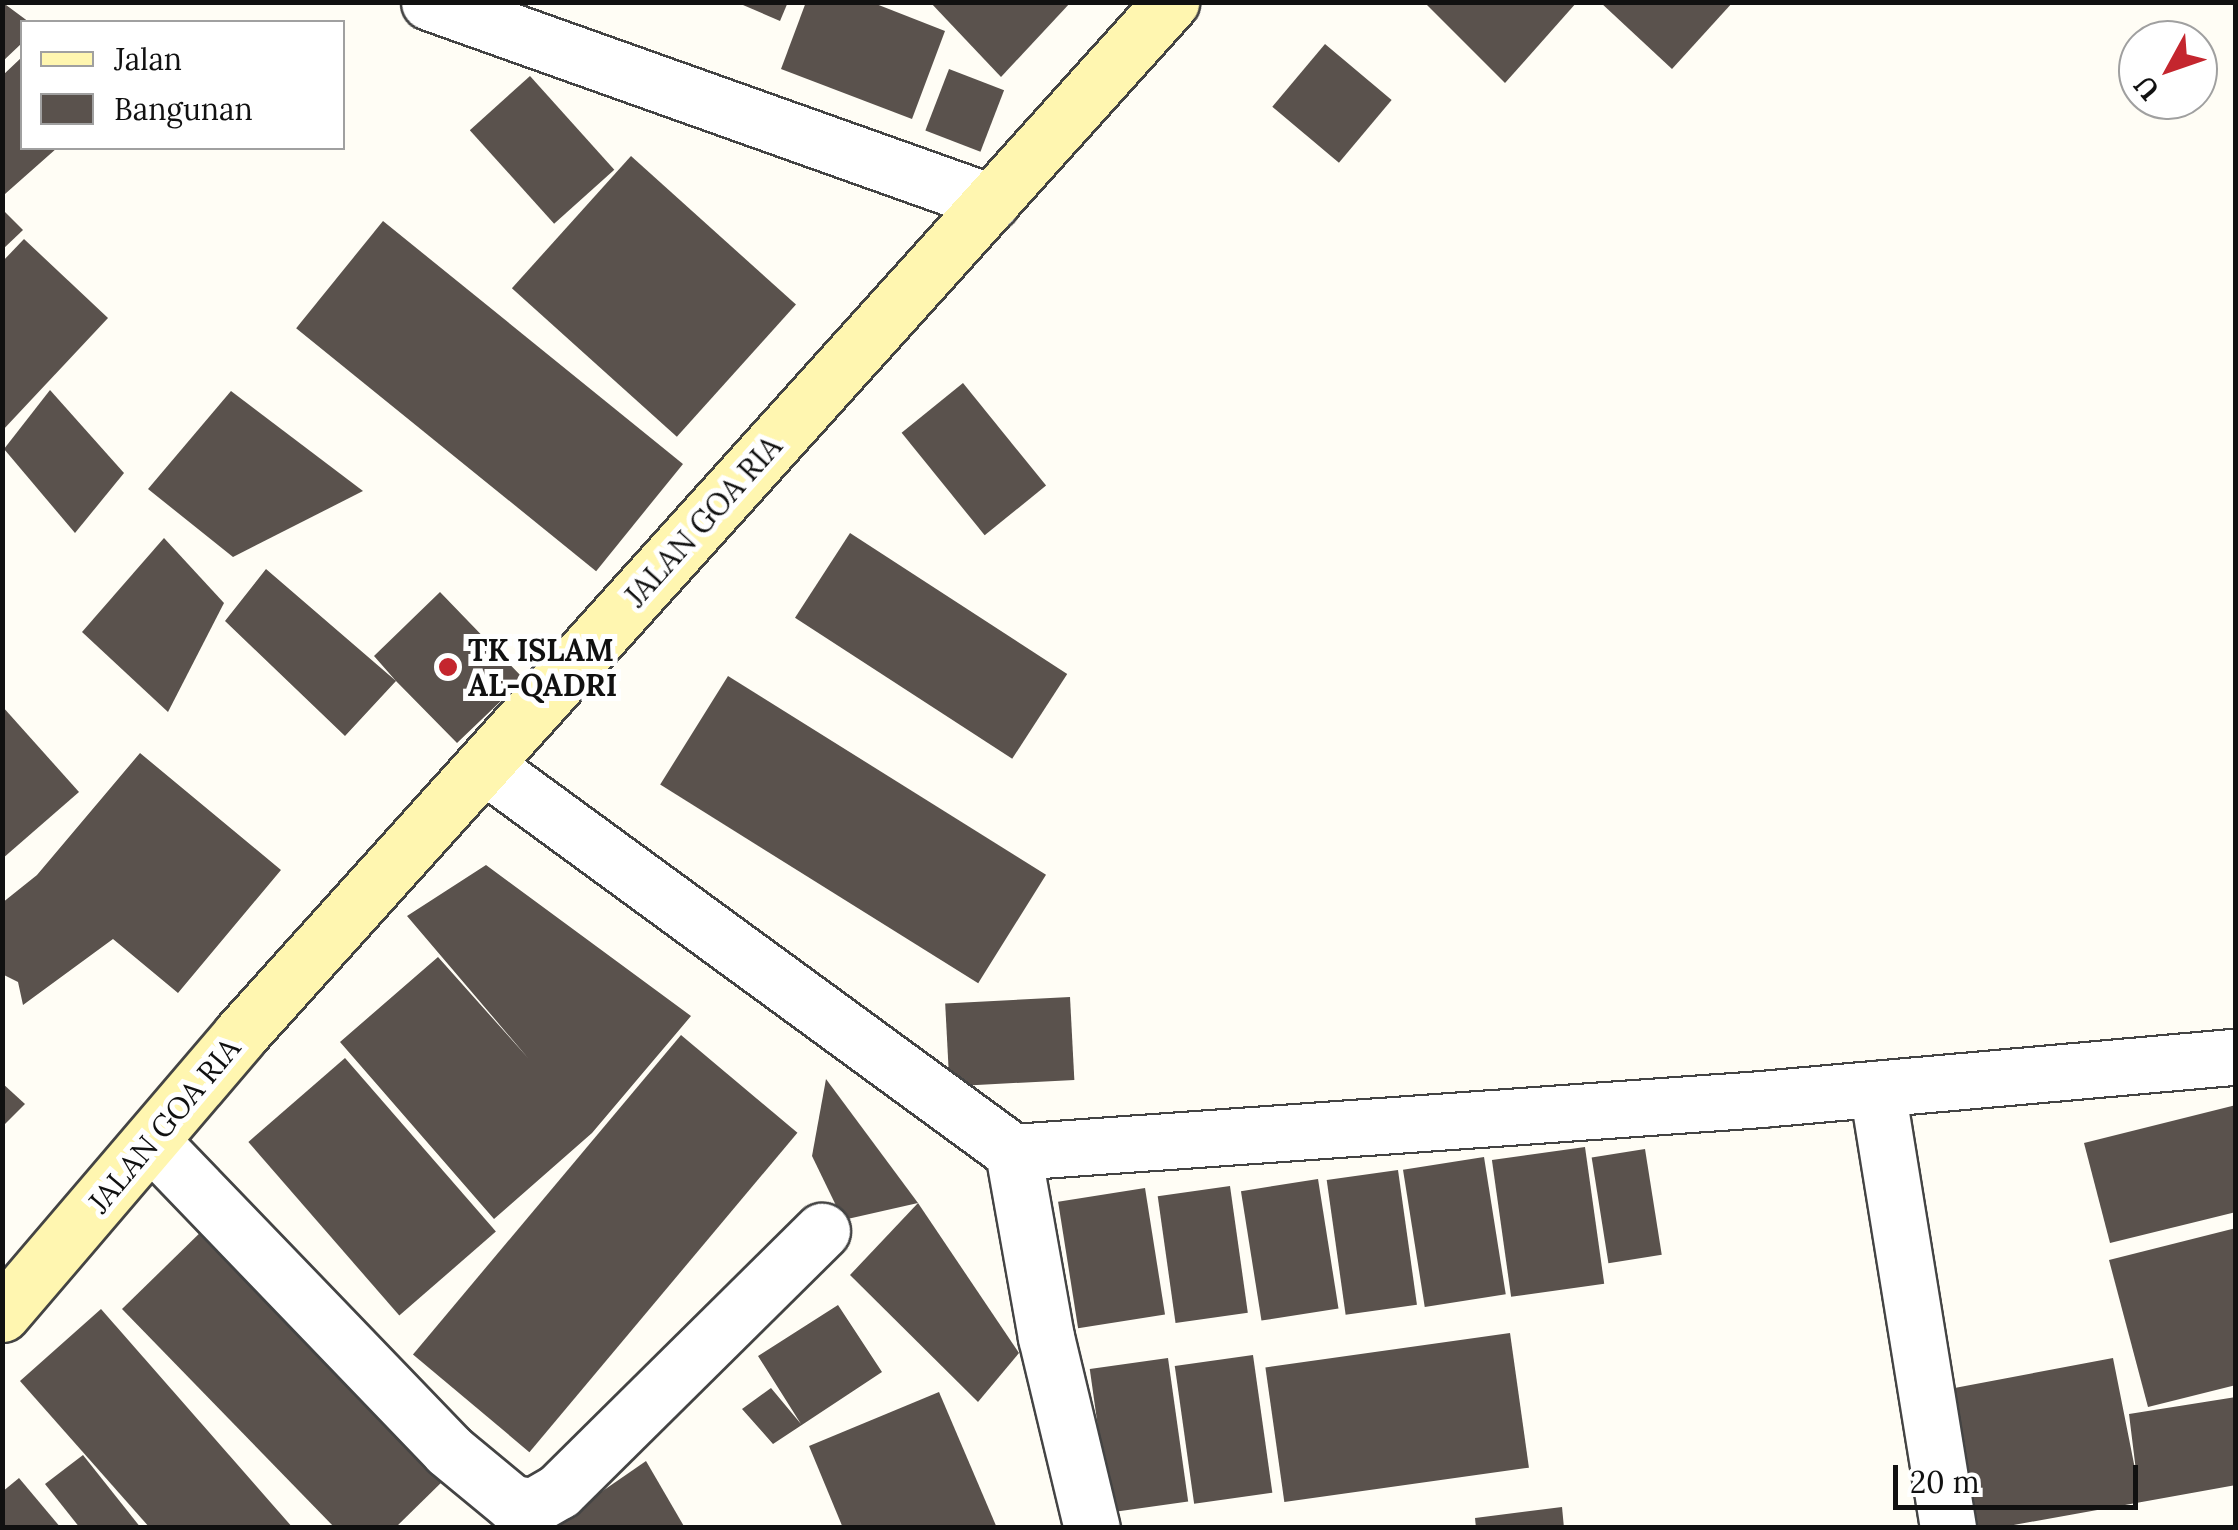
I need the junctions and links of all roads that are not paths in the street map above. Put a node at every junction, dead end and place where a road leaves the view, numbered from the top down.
1 (430, 2) edge
2 (1171, 2) edge
3 (991, 202) junction
4 (484, 765) junction
5 (2236, 1057) edge
6 (1877, 1089) junction
7 (151, 1141) junction
8 (1013, 1152) junction
9 (822, 1231) dead end
10 (2, 1314) edge
11 (1092, 1528) edge
12 (1948, 1528) edge

1 - 3 street
2 - 3 main road, JALAN GOA RIA
3 - 4 main road, JALAN GOA RIA
4 - 7 main road, JALAN GOA RIA
4 - 8 street
5 - 6 street
6 - 8 street
6 - 12 street
7 - 9 street
7 - 10 main road, JALAN GOA RIA
8 - 11 street

